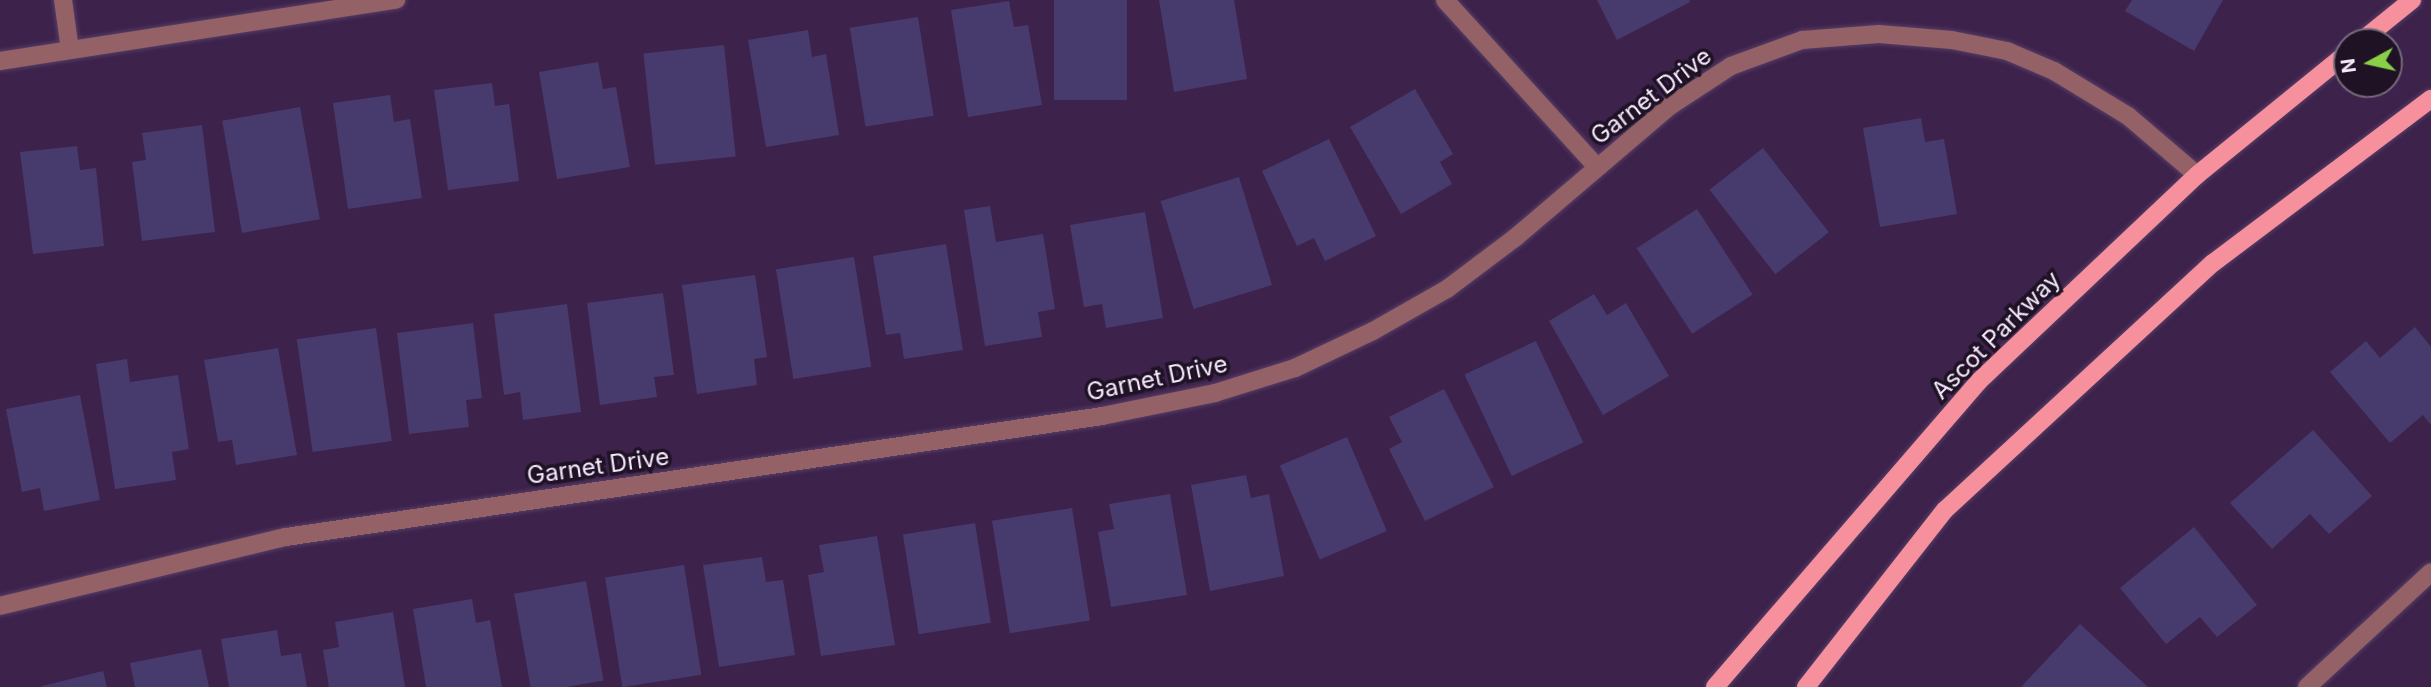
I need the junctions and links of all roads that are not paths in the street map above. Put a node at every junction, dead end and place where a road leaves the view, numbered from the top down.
1 (63, 0) edge
2 (396, 0) edge
3 (1445, 0) edge
4 (2412, 0) edge
5 (2377, 28) edge
6 (70, 50) junction
7 (0, 61) edge
8 (2333, 64) edge
9 (2431, 99) edge
10 (1597, 167) junction
11 (2197, 175) junction
12 (2431, 572) edge
13 (0, 606) edge
14 (1715, 687) edge
15 (1806, 687) edge
16 (2307, 687) edge

1 - 6 street
2 - 6 street
3 - 10 street
4 - 5 main road
6 - 7 street
8 - 11 main road, Ascot Parkway
9 - 15 main road
10 - 11 street, Garnet Drive
10 - 13 street, Garnet Drive
11 - 14 main road, Ascot Parkway
12 - 16 street

